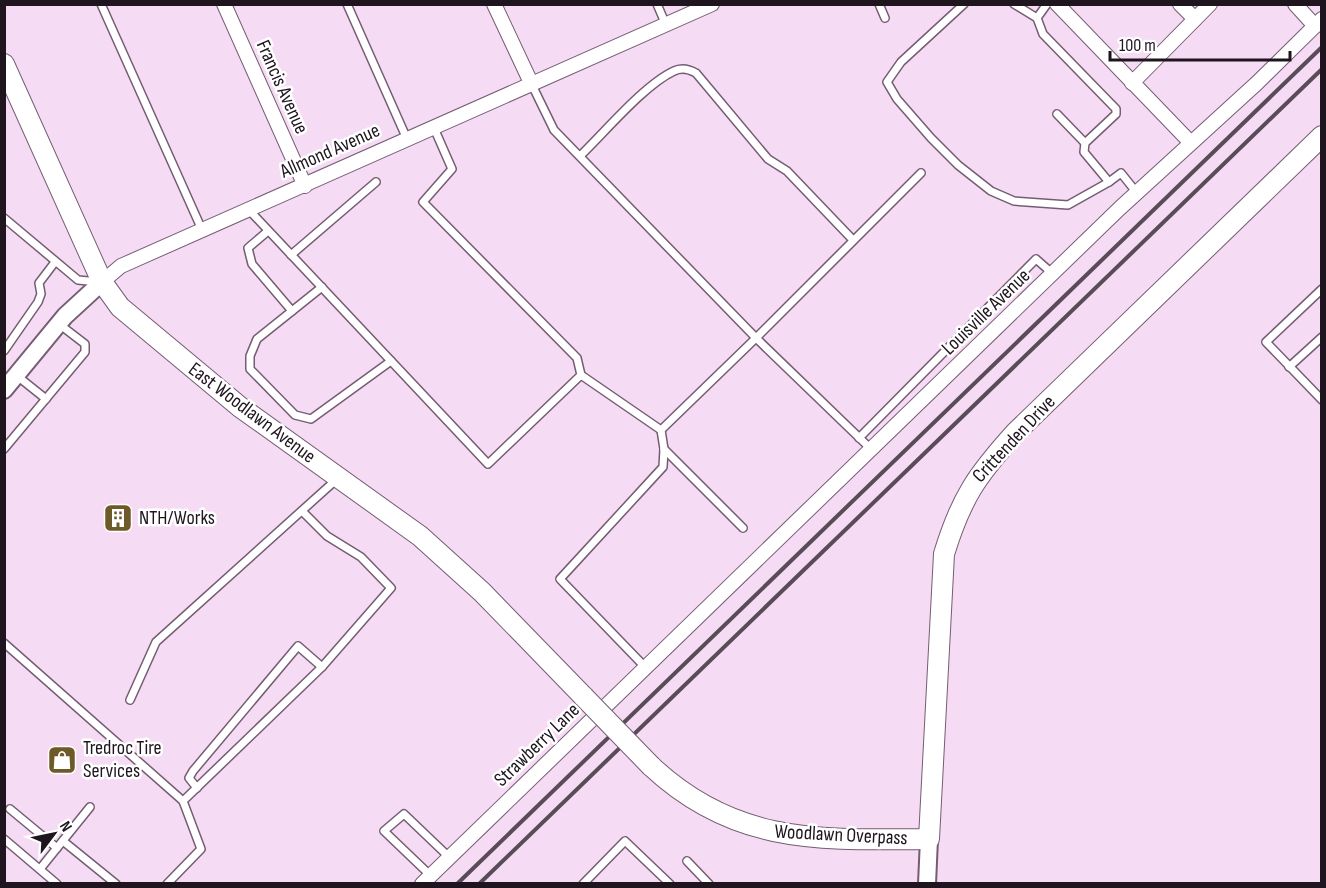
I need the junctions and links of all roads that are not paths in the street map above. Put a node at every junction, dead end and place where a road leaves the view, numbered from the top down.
1 (101, 4) edge
2 (224, 4) edge
3 (347, 4) edge
4 (494, 4) edge
5 (657, 4) edge
6 (712, 4) edge
7 (879, 4) edge
8 (964, 4) edge
9 (1014, 4) edge
10 (1047, 4) edge
11 (1057, 4) edge
12 (1180, 4) edge
13 (1210, 4) edge
14 (1295, 4) edge
15 (885, 18) dead end
16 (1037, 18) junction
17 (1195, 19) junction
18 (1318, 23) edge
19 (666, 25) junction
20 (4, 64) edge
21 (1132, 83) junction
22 (532, 85) junction
23 (1057, 114) dead end
24 (434, 128) junction
25 (1322, 136) edge
26 (407, 140) junction
27 (1190, 142) junction
28 (1085, 143) junction
29 (580, 156) junction
30 (921, 173) dead end
31 (376, 182) dead end
32 (1109, 182) junction
33 (305, 186) junction
34 (1137, 193) junction
35 (249, 211) junction
36 (4, 218) edge
37 (268, 231) junction
38 (202, 232) junction
39 (853, 240) junction
40 (291, 255) junction
41 (55, 262) junction
42 (1053, 274) junction
43 (102, 282) junction
44 (322, 287) junction
45 (1322, 289) edge
46 (292, 311) junction
47 (58, 324) junction
48 (1322, 337) edge
49 (756, 338) junction
50 (4, 351) edge
51 (392, 362) junction
52 (1290, 367) junction
53 (16, 375) junction
54 (581, 375) junction
55 (4, 390) edge
56 (46, 399) junction
57 (1322, 400) edge
58 (661, 430) junction
59 (859, 438) junction
60 (4, 449) edge
61 (664, 449) junction
62 (872, 450) junction
63 (339, 478) junction
64 (302, 511) junction
65 (743, 528) dead end
66 (680, 635) joint
67 (4, 643) edge
68 (322, 667) junction
69 (646, 668) junction
70 (584, 698) joint
71 (130, 700) dead end
72 (197, 788) junction
73 (183, 801) junction
74 (90, 807) dead end
75 (10, 809) dead end
76 (4, 839) edge
77 (929, 839) junction
78 (63, 841) junction
79 (57, 848) junction
80 (448, 857) junction
81 (687, 861) dead end
82 (40, 869) junction
83 (426, 879) edge
84 (57, 884) edge
85 (116, 884) edge
86 (167, 884) edge
87 (583, 884) edge
88 (670, 884) edge
89 (708, 884) edge
90 (927, 884) edge

1 - 38 lane
2 - 33 street, Francis Avenue
3 - 26 lane
4 - 22 street
5 - 19 lane
6 - 19 street, Allmond Avenue
7 - 15 lane
8 - 32 lane
9 - 16 lane
10 - 16 lane
11 - 21 street
12 - 17 street
13 - 17 street
14 - 18 street
16 - 28 lane
17 - 21 street
18 - 27 street, Louisville Avenue
19 - 22 street, Allmond Avenue
20 - 43 main road, East Woodlawn Avenue
21 - 27 street
22 - 24 street, Allmond Avenue
22 - 29 lane
23 - 28 lane
24 - 26 street, Allmond Avenue
24 - 54 lane
25 - 77 main road, Crittenden Drive
26 - 33 street, Allmond Avenue
27 - 34 street, Louisville Avenue
28 - 32 lane
29 - 39 lane
29 - 49 lane
30 - 39 lane
31 - 40 lane
32 - 34 lane
33 - 35 street, Allmond Avenue
34 - 42 street, Louisville Avenue
35 - 37 lane
35 - 38 street, Allmond Avenue
36 - 41 lane
37 - 40 lane
37 - 46 lane
38 - 43 street, Allmond Avenue
39 - 49 lane
40 - 44 lane
41 - 43 lane
41 - 50 lane
42 - 59 lane
42 - 62 street, Louisville Avenue
43 - 47 street, Allmond Avenue
43 - 63 main road, East Woodlawn Avenue
44 - 46 lane
44 - 51 lane
45 - 52 lane
46 - 51 lane
47 - 53 street, Allmond Avenue
47 - 56 lane
48 - 52 lane
49 - 58 lane
49 - 59 lane
51 - 54 lane
52 - 57 lane
53 - 55 street, Allmond Avenue
53 - 56 lane
54 - 58 lane
56 - 60 lane
58 - 61 lane
59 - 62 lane
61 - 65 lane
61 - 69 lane
62 - 66 street, Louisville Avenue
63 - 64 lane
63 - 70 main road, East Woodlawn Avenue
64 - 68 lane
64 - 71 lane
66 - 69 street, Strawberry Lane
67 - 73 lane
68 - 72 lane
68 - 72 lane
69 - 80 street, Strawberry Lane
70 - 77 main road, Woodlawn Overpass, bridge
72 - 73 lane
73 - 86 lane
74 - 78 lane
75 - 79 lane
76 - 82 lane
77 - 90 street, Crittenden Drive
78 - 79 lane
78 - 85 lane
79 - 82 lane
80 - 83 street, Strawberry Lane
80 - 83 lane
81 - 89 lane
82 - 84 lane
87 - 88 lane

